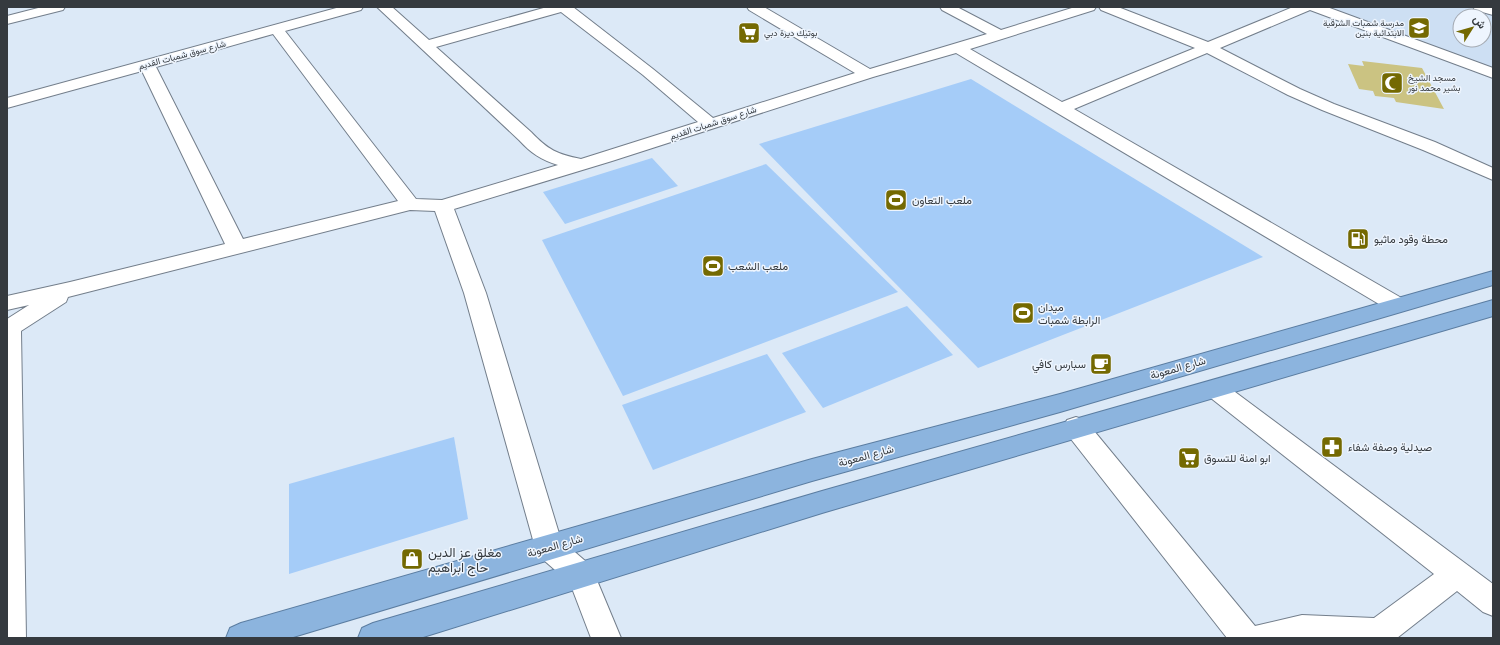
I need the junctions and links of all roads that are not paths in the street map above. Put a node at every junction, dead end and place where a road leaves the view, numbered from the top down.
1 (58, 7) edge
2 (384, 7) edge
3 (563, 7) edge
4 (754, 7) edge
5 (947, 7) edge
6 (1089, 7) edge
7 (1106, 7) edge
8 (1305, 7) edge
9 (1314, 7) edge
10 (1480, 7) edge
11 (351, 8) edge
12 (1493, 11) edge
13 (7, 20) edge
14 (277, 30) junction
15 (1000, 35) junction
16 (427, 45) junction
17 (958, 48) junction
18 (1209, 48) junction
19 (147, 65) junction
20 (1493, 73) edge
21 (868, 74) junction
22 (7, 102) edge
23 (1062, 108) junction
24 (710, 124) junction
25 (581, 164) junction
26 (1493, 175) edge
27 (410, 204) junction
28 (443, 206) junction
29 (237, 248) junction
30 (1493, 278) edge
31 (70, 289) junction
32 (7, 303) edge
33 (1397, 305) junction
34 (1493, 308) edge
35 (8, 329) edge
36 (1215, 389) junction
37 (1076, 428) junction
38 (549, 547) junction
39 (1457, 574) junction
40 (581, 575) junction
41 (1493, 602) edge
42 (11, 638) edge
43 (241, 638) edge
44 (373, 638) edge
45 (606, 638) edge
46 (1246, 638) edge
47 (1262, 638) edge

1 - 13 street
2 - 16 street, شارع سوق شمبات القديم
3 - 16 street
3 - 24 street
4 - 21 street
5 - 15 street
6 - 15 street, شارع سوق شمبات القديم
7 - 18 street
8 - 18 street
9 - 20 street
10 - 12 street
11 - 14 street, شارع سوق شمبات القديم
14 - 19 street, شارع سوق شمبات القديم
14 - 27 street
15 - 17 street, شارع سوق شمبات القديم
16 - 25 street, شارع سوق شمبات القديم
17 - 21 street, شارع سوق شمبات القديم
17 - 23 street
18 - 23 street
18 - 26 street
19 - 22 street, شارع سوق شمبات القديم
19 - 29 street
21 - 24 street, شارع سوق شمبات القديم
23 - 33 street
24 - 25 street, شارع سوق شمبات القديم
25 - 28 street
27 - 28 street
27 - 29 street
28 - 38 street
29 - 31 street
30 - 33 highway, شارع المعونة
31 - 32 street
31 - 35 street
33 - 38 highway, شارع المعونة
34 - 36 highway
35 - 42 street
36 - 37 highway
36 - 39 street
37 - 40 highway
37 - 46 street
38 - 40 street
38 - 43 highway, شارع المعونة
39 - 41 street
39 - 47 street
40 - 44 highway
40 - 45 street

